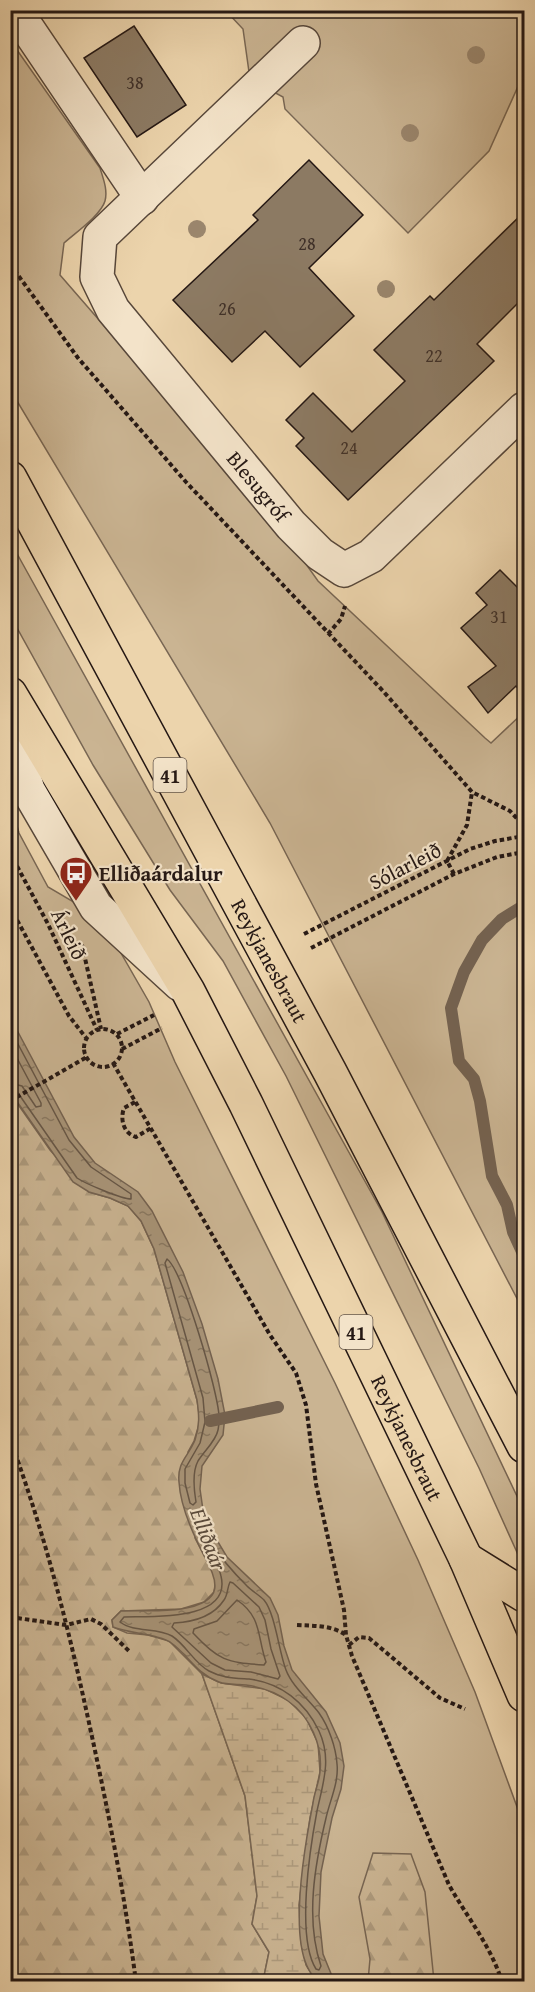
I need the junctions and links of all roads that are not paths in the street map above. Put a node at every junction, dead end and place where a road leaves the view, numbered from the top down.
1 (15, 10) edge
2 (303, 43) dead end
3 (142, 198) junction
4 (525, 409) edge
5 (10, 478) edge
6 (10, 694) edge
7 (10, 732) edge
8 (188, 991) junction
9 (523, 1439) edge
10 (466, 1559) junction
11 (525, 1595) edge
12 (525, 1695) edge

1 - 3 street
2 - 3 street, Blesugróf
3 - 4 street, Blesugróf
5 - 9 main road, Reykjanesbraut / 41
6 - 8 main road, Reykjanesbraut / 41
7 - 8 street, Reykjanesbraut
8 - 10 main road, Reykjanesbraut / 41
10 - 11 main road
10 - 12 main road, Reykjanesbraut / 41

